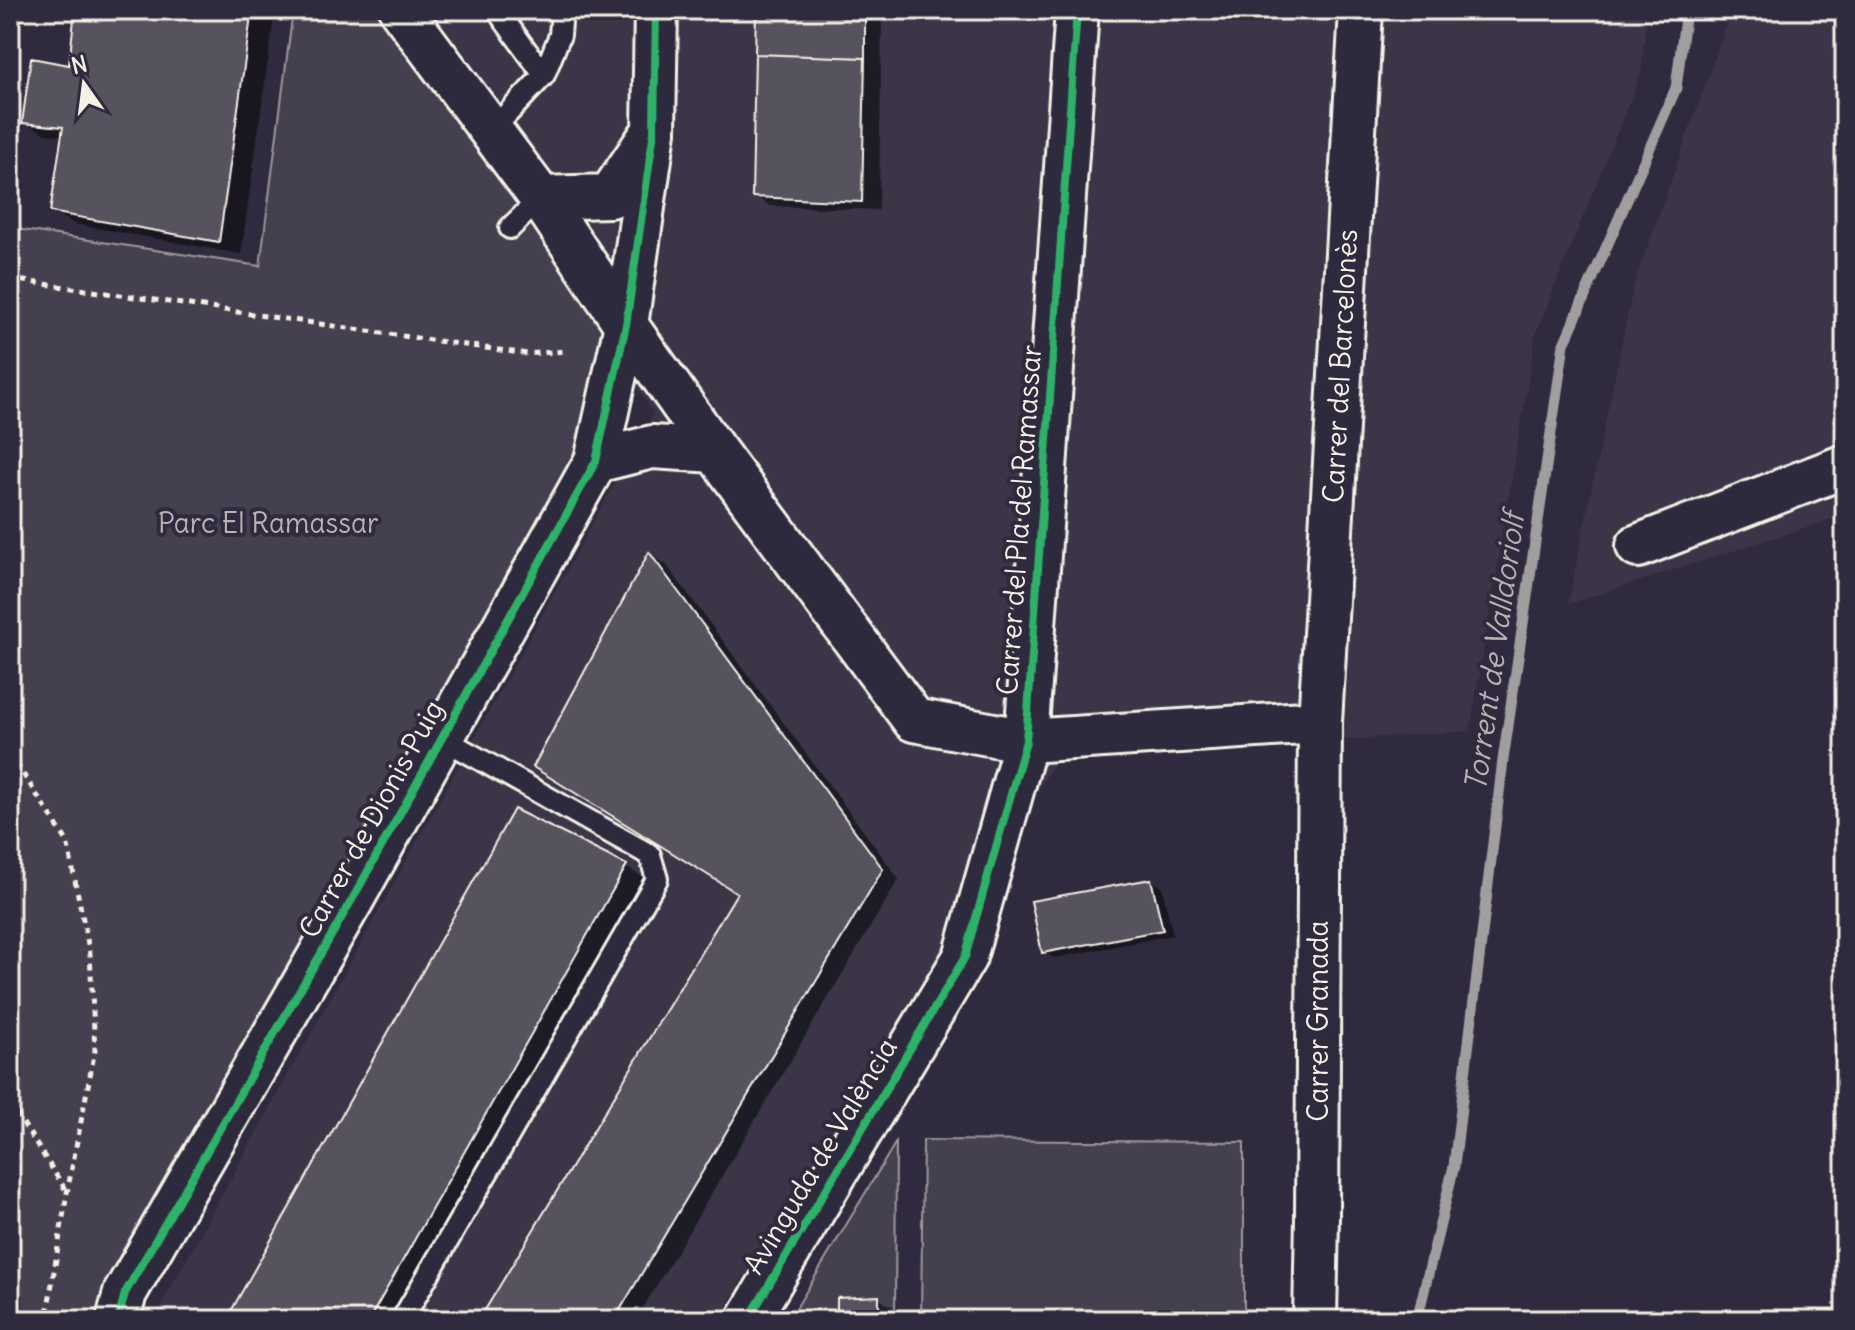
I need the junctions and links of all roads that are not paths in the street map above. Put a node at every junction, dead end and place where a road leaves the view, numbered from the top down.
1 (401, 10) edge
2 (497, 10) edge
3 (562, 10) edge
4 (656, 10) edge
5 (1077, 10) edge
6 (1361, 10) edge
7 (544, 75) junction
8 (491, 131) junction
9 (654, 131) junction
10 (541, 198) junction
11 (510, 228) dead end
12 (626, 325) junction
13 (715, 451) junction
14 (596, 461) junction
15 (1845, 466) edge
16 (1638, 546) dead end
17 (1320, 722) junction
18 (442, 738) junction
19 (1026, 741) junction
20 (931, 1015) joint
21 (118, 1320) edge
22 (402, 1320) edge
23 (748, 1320) edge
24 (1315, 1320) edge

1 - 8 street
2 - 7 lane
3 - 7 lane
4 - 9 street, Carrer de Dionis Puig
5 - 19 street, Carrer del Pla del Ramassar
6 - 17 street, Carrer del Barcelonès
7 - 8 lane
8 - 10 street
9 - 10 street
9 - 12 street, Carrer de Dionis Puig
10 - 11 lane
10 - 12 street
12 - 13 street
12 - 14 street, Carrer de Dionis Puig
13 - 14 street
13 - 19 street
14 - 18 street, Carrer de Dionis Puig
15 - 16 street
17 - 19 street
17 - 24 street, Carrer Granada
18 - 21 street, Carrer de Dionis Puig
18 - 22 lane
19 - 20 street, Carrer del Pla del Ramassar
20 - 23 street, Avinguda de València

